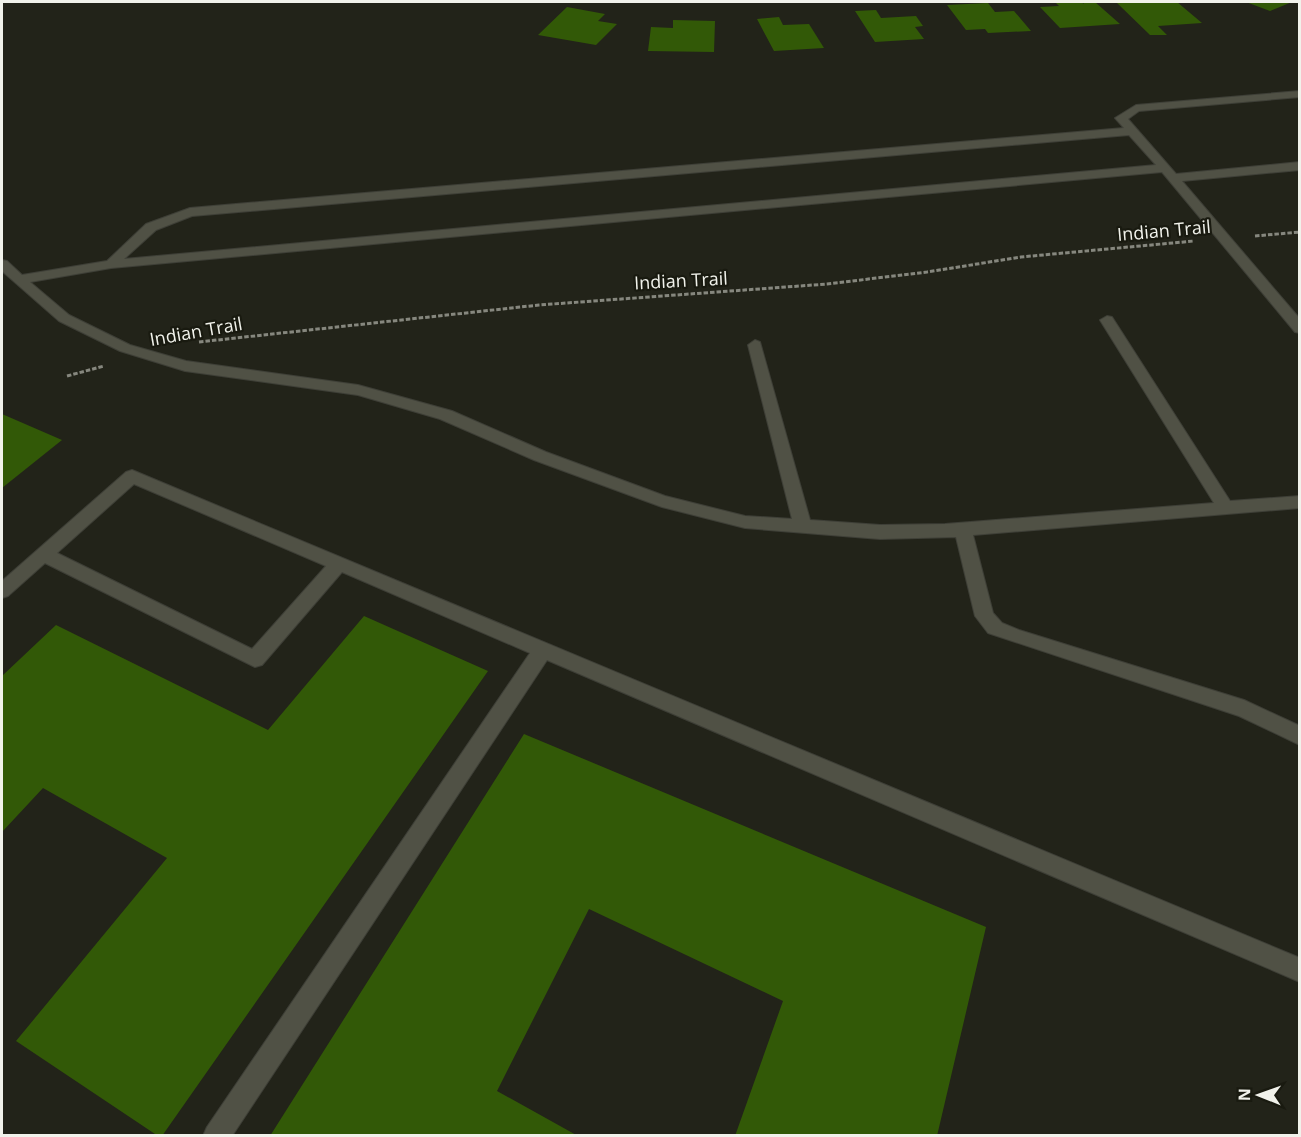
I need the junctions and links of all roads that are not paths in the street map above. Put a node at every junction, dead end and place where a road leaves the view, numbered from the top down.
1 (1299, 94) edge
2 (1132, 131) junction
3 (1299, 166) edge
4 (1169, 173) junction
5 (2, 264) edge
6 (111, 264) junction
7 (21, 279) junction
8 (1107, 320) dead end
9 (1299, 329) edge
10 (755, 345) dead end
11 (1299, 502) edge
12 (1225, 507) junction
13 (803, 527) junction
14 (963, 529) junction
15 (43, 554) junction
16 (339, 563) junction
17 (2, 591) edge
18 (543, 650) junction
19 (1299, 736) edge
20 (1299, 970) edge
21 (216, 1136) edge

1 - 2 lane
2 - 4 lane
2 - 6 lane
3 - 4 lane
4 - 6 lane
4 - 9 lane
5 - 7 lane
6 - 7 lane
7 - 13 lane
8 - 12 lane
10 - 13 lane
11 - 12 lane
12 - 14 lane
13 - 14 lane
14 - 19 lane
15 - 16 lane
15 - 16 lane
15 - 17 lane
16 - 18 lane
18 - 20 lane
18 - 21 lane

